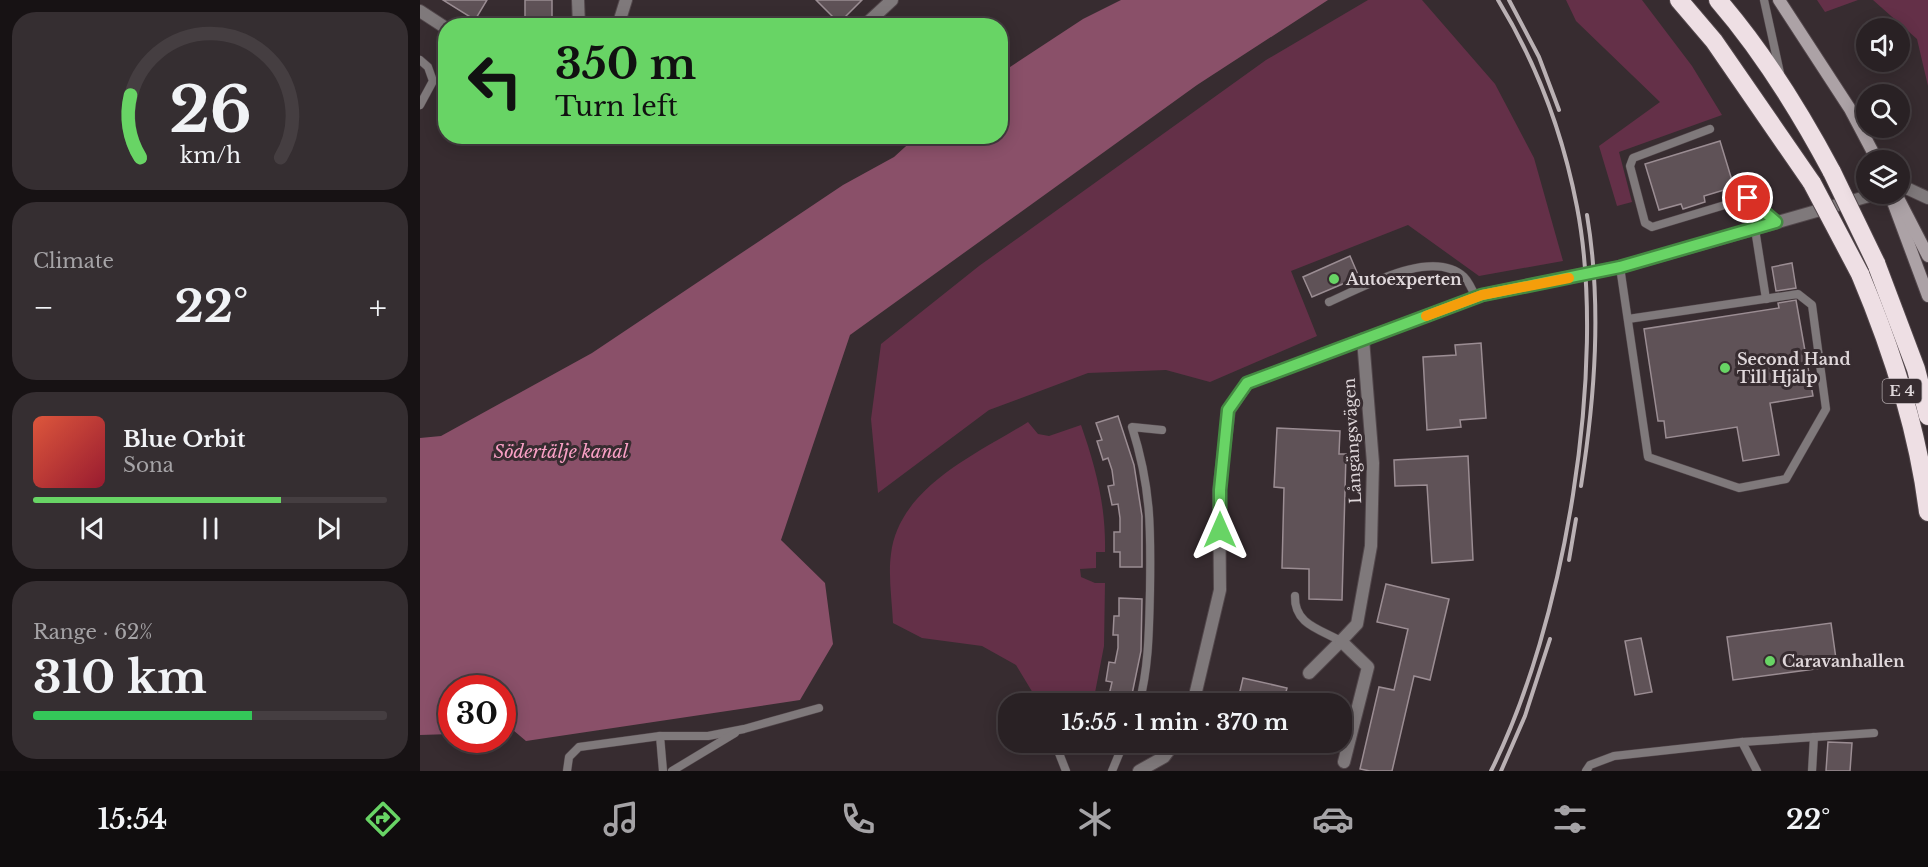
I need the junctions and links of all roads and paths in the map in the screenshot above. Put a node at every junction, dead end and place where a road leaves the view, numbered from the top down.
1 (578, 0) edge
2 (626, 0) edge
3 (892, 0) edge
4 (1679, 0) edge
5 (1718, 0) edge
6 (1764, 0) edge
7 (1779, 0) edge
8 (420, 11) edge
9 (579, 18) edge
10 (620, 18) edge
11 (873, 18) edge
12 (438, 23) edge
13 (420, 60) edge
14 (1784, 90) junction
15 (420, 105) edge
16 (1710, 129) dead end
17 (1871, 150) edge
18 (1910, 191) edge
19 (1928, 198) edge
20 (1856, 200) edge
21 (1894, 204) edge
22 (1901, 204) edge
23 (1776, 222) junction
24 (1755, 229) junction
25 (1928, 256) edge
26 (1620, 267) junction
27 (1928, 296) edge
28 (1476, 298) junction
29 (1766, 299) junction
30 (1329, 302) dead end
31 (1628, 319) junction
32 (1363, 339) junction
33 (1928, 416) edge
34 (1162, 430) dead end
35 (1928, 512) edge
36 (1295, 596) dead end
37 (1341, 641) junction
38 (1309, 673) dead end
39 (1141, 693) edge
40 (1196, 693) edge
41 (819, 708) dead end
42 (740, 730) junction
43 (1874, 733) dead end
44 (660, 736) junction
45 (1814, 737) junction
46 (1742, 741) junction
47 (1060, 753) edge
48 (1119, 753) edge
49 (1167, 753) edge
50 (1344, 762) dead end
51 (567, 771) edge
52 (663, 771) edge
53 (672, 771) edge
54 (1065, 771) edge
55 (1112, 771) edge
56 (1139, 771) edge
57 (1586, 771) edge
58 (1757, 771) edge
59 (1812, 771) edge

1 - 9 street
2 - 10 street
3 - 11 street
4 - 35 highway, E 4, bridge
5 - 14 highway, E 4
6 - 14 lane
7 - 17 main road
8 - 12 street
13 - 15 lane
14 - 33 highway, E 4, bridge
16 - 23 lane
18 - 19 street
20 - 23 street
21 - 27 main road
22 - 25 main road
23 - 24 street
24 - 26 street
24 - 29 lane
26 - 28 street
26 - 31 lane
28 - 30 lane
28 - 32 street
29 - 31 lane
29 - 31 lane
32 - 37 street, Långängsvägen
32 - 40 street
34 - 39 lane
36 - 37 lane
37 - 38 street, Långängsvägen
37 - 50 street
41 - 42 lane
42 - 44 lane
42 - 53 lane
43 - 45 lane
44 - 51 lane
44 - 52 lane
45 - 46 lane
45 - 59 lane
46 - 57 lane
46 - 58 lane
47 - 54 lane
48 - 55 lane
49 - 56 street

